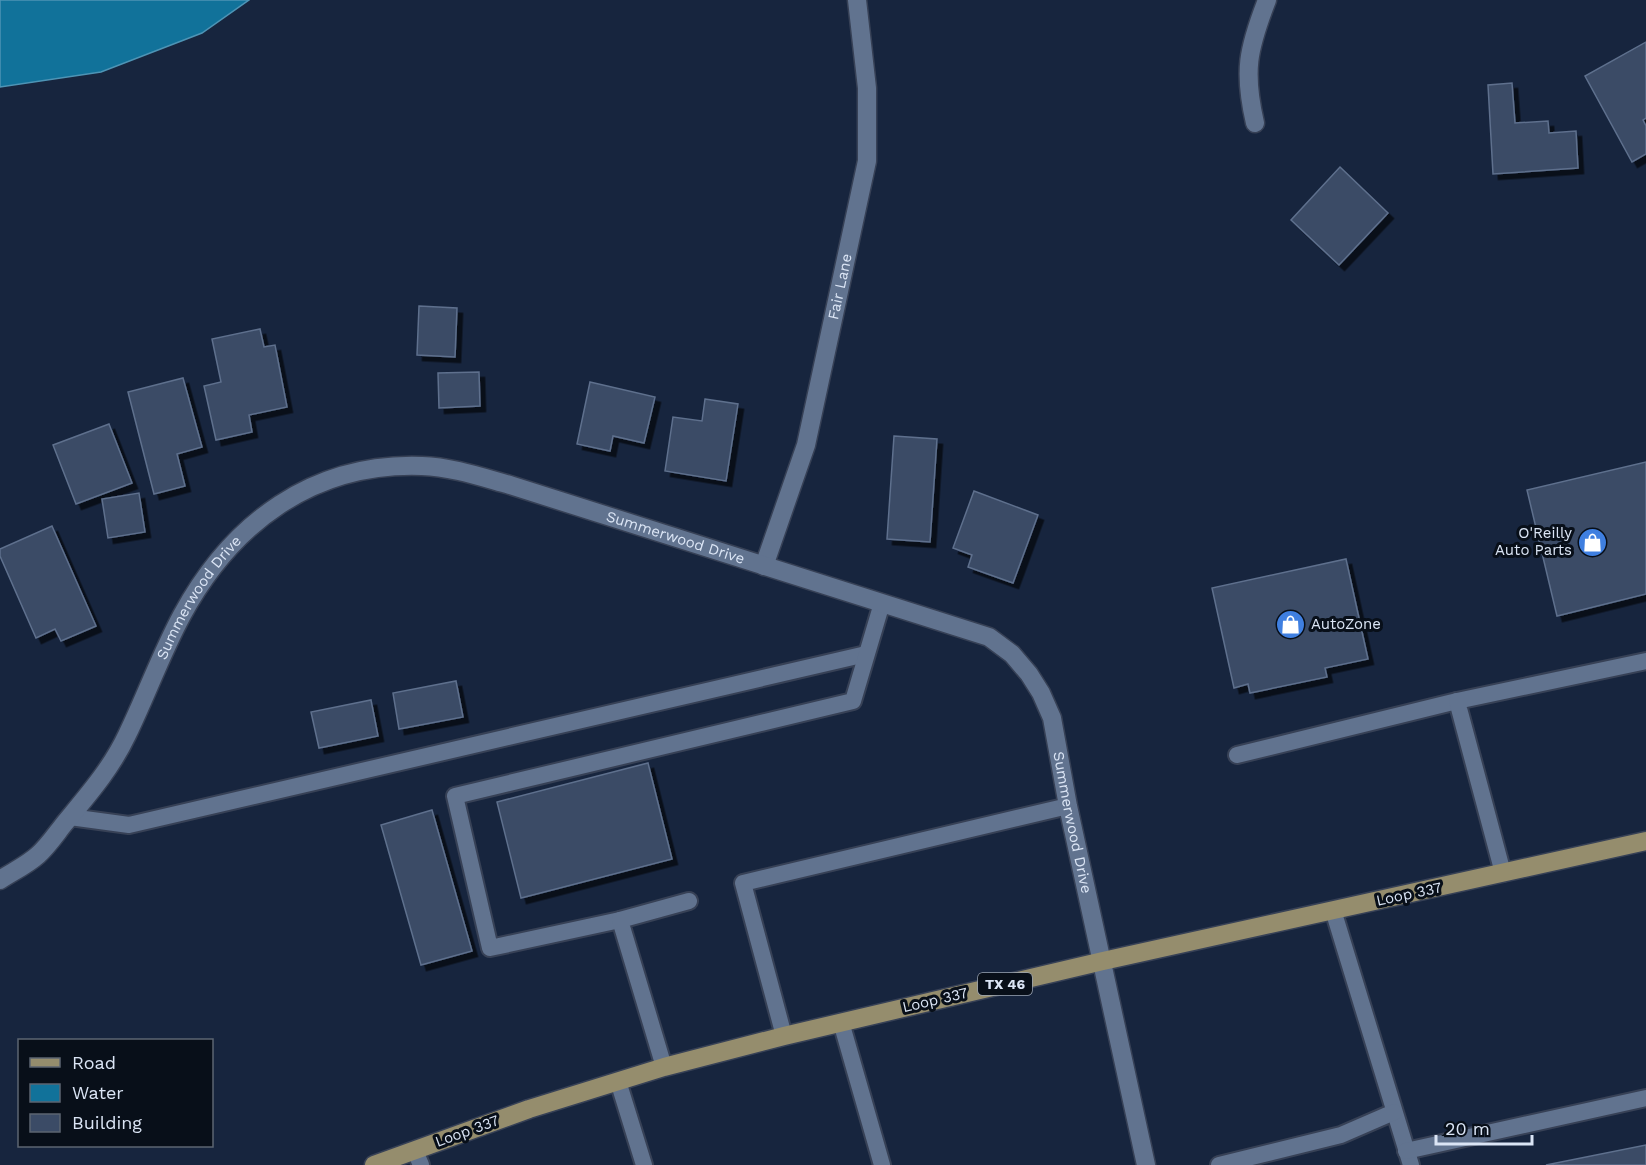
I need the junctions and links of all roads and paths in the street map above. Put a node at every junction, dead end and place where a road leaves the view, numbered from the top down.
1 (857, 0) edge
2 (1267, 0) edge
3 (1255, 123) dead end
4 (764, 566) junction
5 (882, 603) junction
6 (866, 654) junction
7 (1646, 661) edge
8 (1457, 701) junction
9 (1237, 755) dead end
10 (1068, 806) junction
11 (69, 817) junction
12 (1646, 841) edge
13 (1503, 873) junction
14 (0, 880) edge
15 (689, 901) dead end
16 (1333, 910) junction
17 (620, 920) junction
18 (1103, 961) junction
19 (841, 1022) junction
20 (784, 1036) junction
21 (664, 1067) junction
22 (618, 1081) junction
23 (1646, 1098) edge
24 (1394, 1112) junction
25 (418, 1158) edge
26 (1408, 1158) edge
27 (374, 1165) edge
28 (644, 1165) edge
29 (882, 1165) edge
30 (1146, 1165) edge
31 (1219, 1165) edge

1 - 4 street, Fair Lane
2 - 3 street
4 - 5 street, Summerwood Drive
4 - 11 street, Summerwood Drive
5 - 6 lane
5 - 10 street, Summerwood Drive
6 - 11 lane
6 - 17 lane
7 - 8 lane
8 - 9 lane
8 - 13 lane
10 - 18 street, Summerwood Drive
10 - 20 lane
11 - 14 street, Summerwood Drive
12 - 13 main road, Loop 337 / TX 46
13 - 16 main road, Loop 337 / TX 46
15 - 17 lane
16 - 18 main road, Loop 337 / TX 46
16 - 24 lane
17 - 21 lane
18 - 19 main road, Loop 337 / TX 46
18 - 30 street, Summerwood Drive
19 - 20 main road, Loop 337 / TX 46
19 - 29 lane
20 - 21 main road, Loop 337 / TX 46
21 - 22 main road, Loop 337 / TX 46
22 - 25 main road, Loop 337 / TX 46
22 - 28 lane
23 - 26 lane
24 - 26 lane
24 - 31 lane
25 - 27 main road, Loop 337 / TX 46

